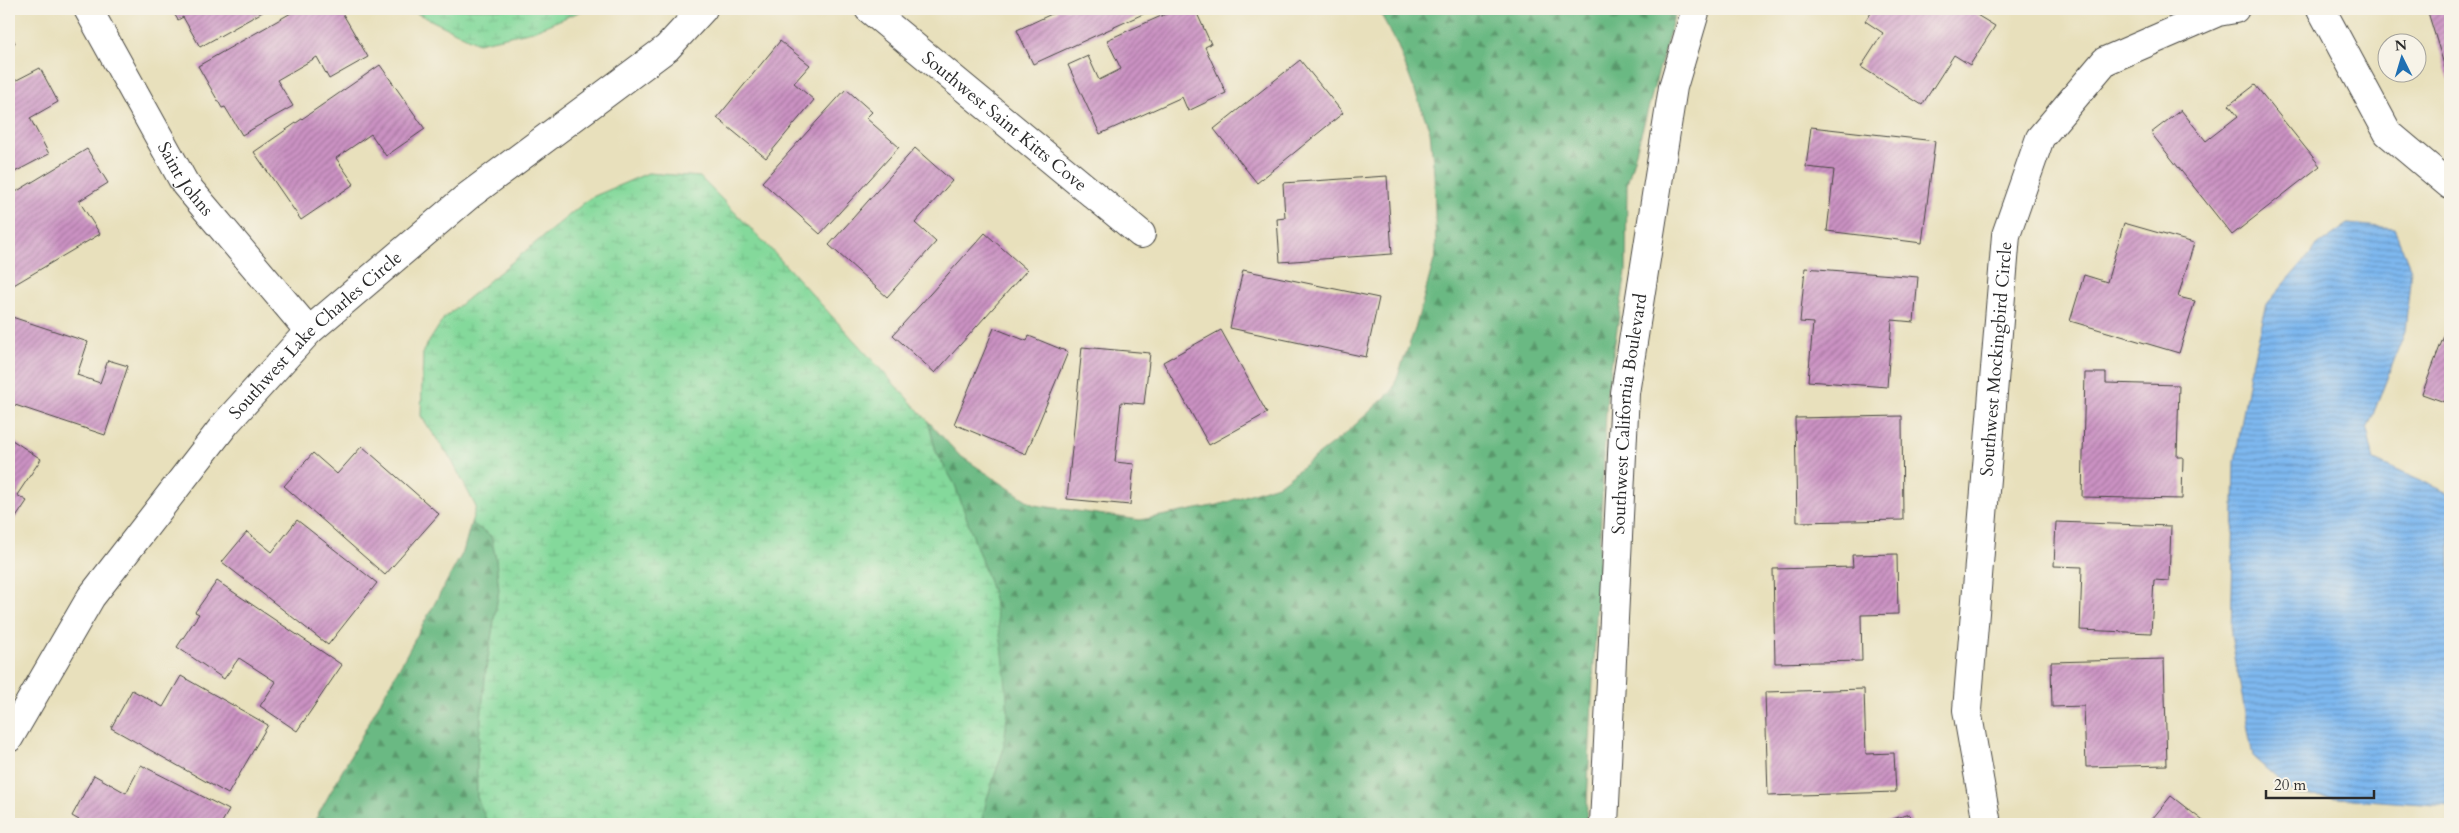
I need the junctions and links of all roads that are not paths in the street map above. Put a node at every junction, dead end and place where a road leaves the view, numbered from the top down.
1 (88, 9) edge
2 (703, 9) edge
3 (869, 9) edge
4 (1696, 9) edge
5 (2234, 9) edge
6 (2321, 9) edge
7 (2450, 185) edge
8 (1141, 234) dead end
9 (309, 331) junction
10 (9, 738) edge
11 (1604, 824) edge
12 (1987, 824) edge

1 - 9 street, Saint Johns
2 - 9 street, Southwest Lake Charles Circle
3 - 8 street, Southwest Saint Kitts Cove
4 - 11 street, Southwest California Boulevard
5 - 12 street, Southwest Mockingbird Circle
6 - 7 street
9 - 10 street, Southwest Lake Charles Circle

